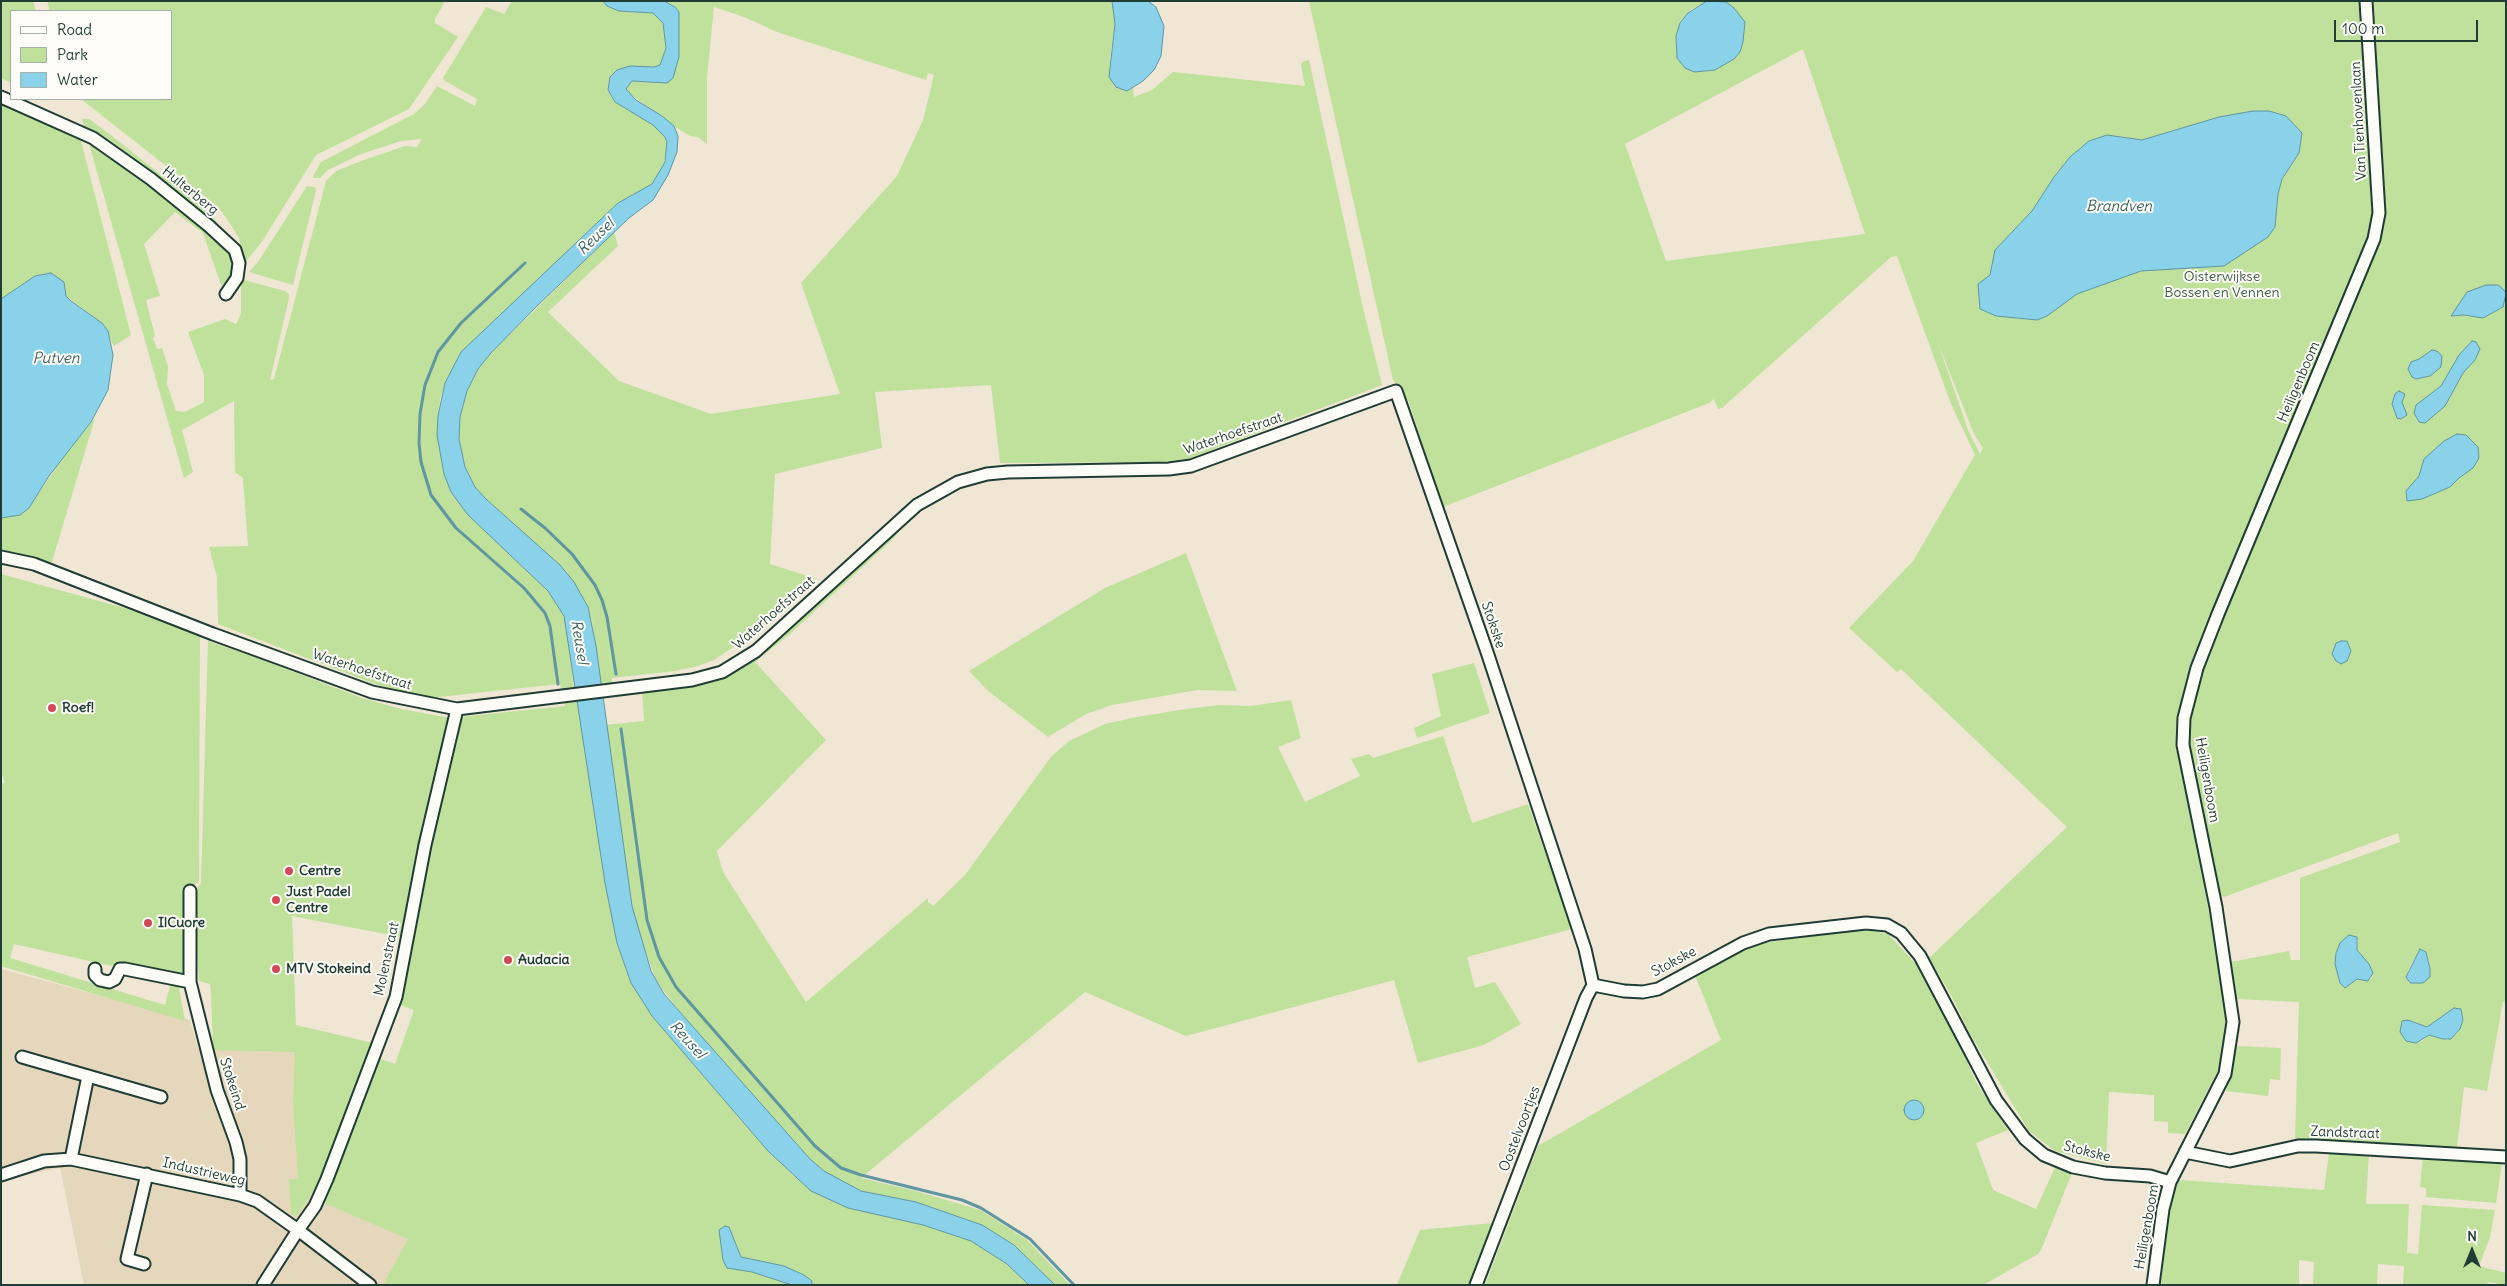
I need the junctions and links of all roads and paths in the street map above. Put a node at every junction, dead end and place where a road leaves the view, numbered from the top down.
1 (2366, 1) edge
2 (1, 97) edge
3 (2374, 239) joint
4 (226, 294) dead end
5 (1396, 391) joint
6 (1, 557) edge
7 (457, 709) junction
8 (190, 891) dead end
9 (95, 969) dead end
10 (190, 982) junction
11 (1593, 985) junction
12 (22, 1057) dead end
13 (88, 1076) junction
14 (161, 1097) dead end
15 (2185, 1152) junction
16 (2506, 1157) edge
17 (72, 1159) junction
18 (147, 1174) junction
19 (1, 1175) edge
20 (2170, 1182) junction
21 (240, 1195) junction
22 (298, 1230) junction
23 (144, 1264) dead end
24 (262, 1285) edge
25 (370, 1285) edge
26 (1476, 1285) edge
27 (2153, 1285) edge

1 - 3 street, Van Tienhovenlaan
2 - 4 street, Hulterberg
3 - 15 street, Heiligenboom
5 - 7 street, Waterhoefstraat
5 - 11 street, Stokske
6 - 7 street, Waterhoefstraat
7 - 22 street, Molenstraat
8 - 10 street, Stokeind
9 - 10 street
10 - 21 street, Stokeind
11 - 20 street, Stokske
11 - 26 street, Oostelvoortjes
12 - 13 street
13 - 14 street
13 - 17 street
15 - 16 street, Zandstraat
15 - 20 street, Heiligenboom
17 - 18 street, Industrieweg
17 - 19 street, Industrieweg
18 - 21 street, Industrieweg
18 - 23 street, Industrieweg
20 - 27 street, Heiligenboom
21 - 22 street, Industrieweg
22 - 24 street
22 - 25 street, Industrieweg

